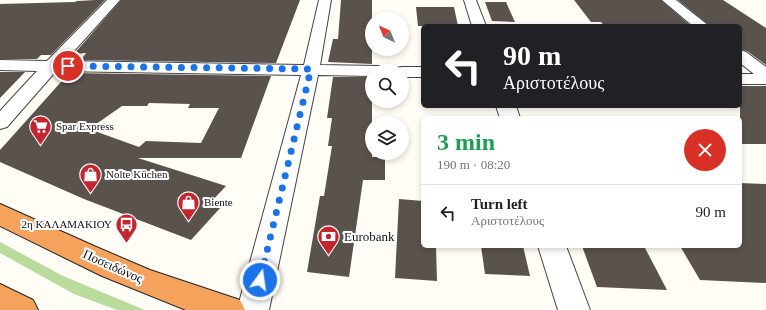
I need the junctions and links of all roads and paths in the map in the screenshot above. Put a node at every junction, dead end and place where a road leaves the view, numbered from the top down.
1 (114, 0) edge
2 (325, 0) edge
3 (470, 0) edge
4 (668, 0) edge
5 (478, 24) edge
6 (699, 24) edge
7 (742, 57) edge
8 (0, 65) edge
9 (51, 66) junction
10 (311, 69) junction
11 (365, 71) edge
12 (409, 72) edge
13 (421, 72) edge
14 (766, 75) edge
15 (742, 78) edge
16 (766, 79) edge
17 (0, 123) edge
18 (0, 214) edge
19 (553, 248) edge
20 (0, 298) edge
21 (22, 310) edge
22 (229, 310) edge
23 (253, 310) edge
24 (574, 310) edge

1 - 9 street
2 - 10 street
3 - 5 street
4 - 6 street
7 - 14 street
8 - 9 street
9 - 10 street
9 - 17 street
10 - 11 street
10 - 23 street
12 - 13 street
15 - 16 street
18 - 22 highway, Ποσειδώνος
19 - 24 street
20 - 21 highway

